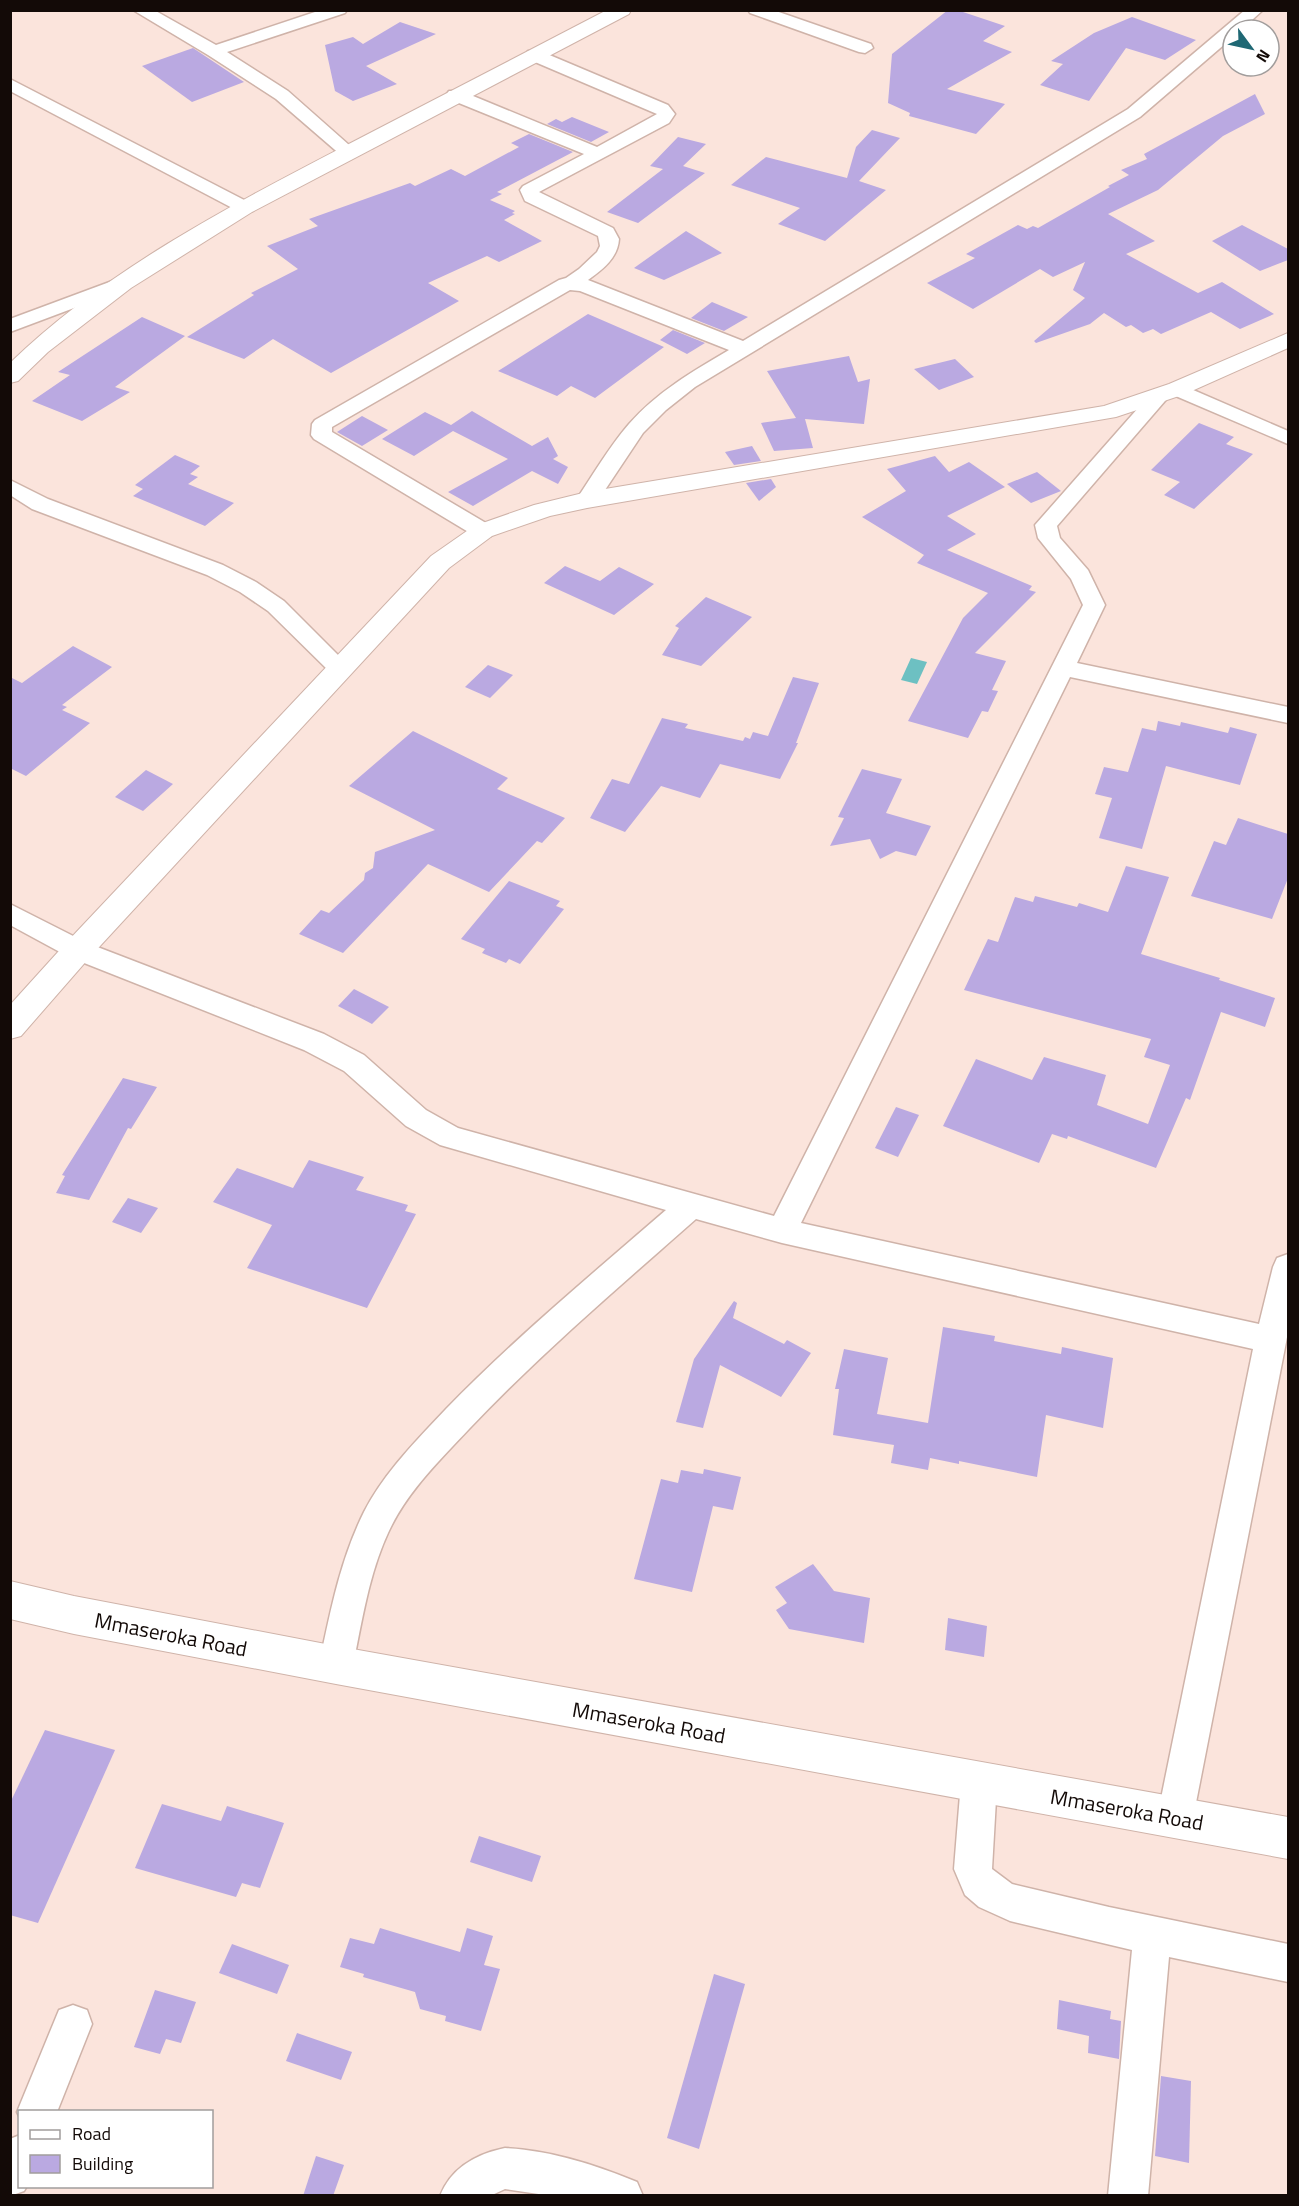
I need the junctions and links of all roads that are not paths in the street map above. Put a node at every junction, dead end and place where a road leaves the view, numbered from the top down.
1 (141, 10) edge
2 (339, 10) edge
3 (622, 10) edge
4 (756, 10) edge
5 (1255, 10) edge
6 (866, 48) dead end
7 (214, 51) junction
8 (534, 55) junction
9 (10, 84) edge
10 (455, 95) junction
11 (348, 152) junction
12 (597, 153) junction
13 (244, 207) junction
14 (123, 283) junction
15 (572, 284) junction
16 (10, 326) edge
17 (1288, 340) edge
18 (743, 348) junction
19 (10, 376) edge
20 (1169, 392) junction
21 (1288, 438) edge
22 (10, 486) edge
23 (587, 500) junction
24 (483, 531) junction
25 (339, 668) junction
26 (1063, 668) junction
27 (1288, 715) edge
28 (10, 913) edge
29 (78, 950) junction
30 (10, 1027) edge
31 (692, 1205) junction
32 (782, 1231) junction
33 (1288, 1267) edge
34 (1271, 1340) junction
35 (10, 1600) edge
36 (336, 1665) junction
37 (979, 1782) junction
38 (1175, 1818) junction
39 (1288, 1838) edge
40 (1152, 1936) junction
41 (1288, 1963) edge
42 (73, 2024) dead end
43 (38, 2110) edge
44 (18, 2159) edge
45 (10, 2177) edge
46 (460, 2196) edge
47 (623, 2196) edge
48 (1128, 2196) edge

1 - 7 street
2 - 7 street
3 - 8 street
4 - 6 street
5 - 18 street
7 - 11 street
8 - 10 street
8 - 12 street
9 - 13 street
10 - 11 street
10 - 12 street
11 - 13 street
12 - 15 street
13 - 14 street
14 - 16 street
14 - 19 street
15 - 18 street
15 - 24 street
17 - 20 street
18 - 23 street
20 - 21 street
20 - 23 street
20 - 26 street
22 - 25 street
23 - 24 street
24 - 25 street
25 - 29 street
26 - 27 street
26 - 32 street
28 - 29 street
29 - 30 street
29 - 31 street
31 - 32 street
31 - 36 street
32 - 34 street
33 - 34 street
34 - 38 street
35 - 36 street, Mmaseroka Road
36 - 37 street, Mmaseroka Road
37 - 38 street, Mmaseroka Road
37 - 40 street
38 - 39 street, Mmaseroka Road
40 - 41 street
40 - 48 street
42 - 43 street
44 - 45 street
46 - 47 street

